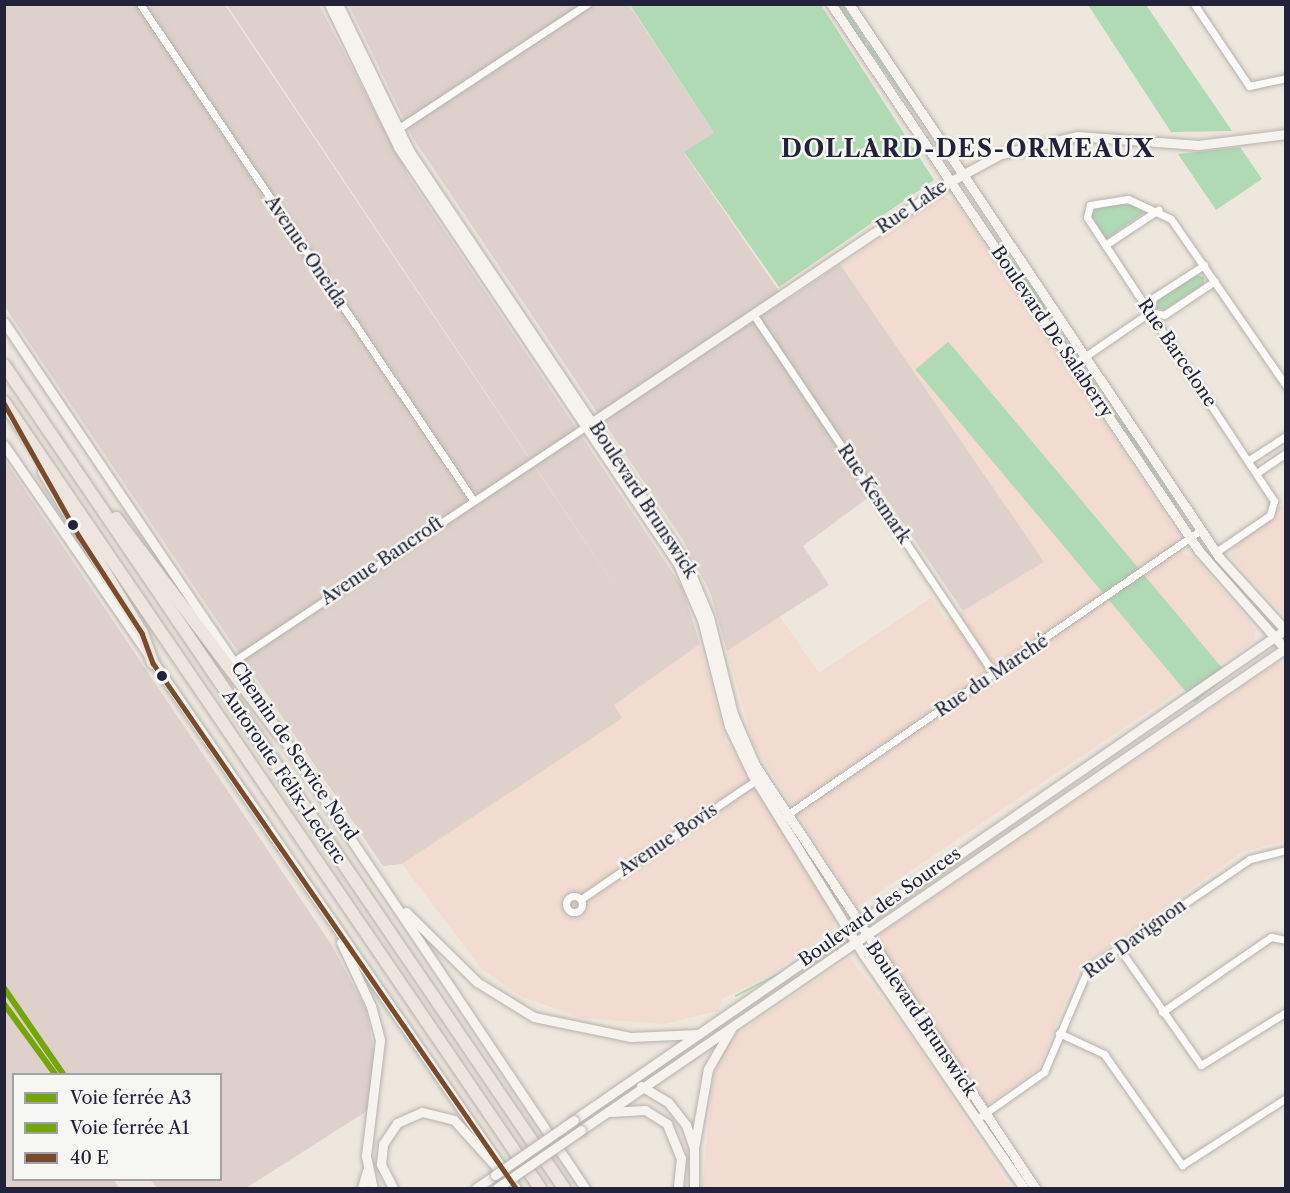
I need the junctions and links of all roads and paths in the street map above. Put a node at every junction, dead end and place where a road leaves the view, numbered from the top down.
1 (140, 4) edge
2 (329, 4) edge
3 (338, 4) edge
4 (587, 4) edge
5 (831, 4) edge
6 (849, 4) edge
7 (1194, 4) edge
8 (1286, 78) edge
9 (395, 131) junction
10 (1286, 134) edge
11 (962, 174) junction
12 (951, 181) junction
13 (1158, 210) junction
14 (1105, 245) junction
15 (1204, 265) junction
16 (1215, 281) junction
17 (1150, 312) junction
18 (753, 314) junction
19 (4, 322) edge
20 (1084, 357) junction
21 (1074, 364) junction
22 (4, 365) edge
23 (1286, 386) edge
24 (6, 404) edge
25 (589, 424) junction
26 (1286, 436) edge
27 (4, 445) edge
28 (1286, 453) edge
29 (1249, 460) junction
30 (70, 462) junction
31 (1258, 472) junction
32 (473, 500) junction
33 (1201, 530) junction
34 (1190, 538) junction
35 (1216, 552) junction
36 (1285, 630) edge
37 (1275, 637) junction
38 (1285, 649) edge
39 (234, 661) junction
40 (153, 663) junction
41 (994, 674) junction
42 (281, 736) junction
43 (756, 780) junction
44 (784, 816) junction
45 (1286, 850) edge
46 (392, 897) junction
47 (581, 899) dead end
48 (852, 926) junction
49 (336, 932) junction
50 (864, 936) junction
51 (1286, 940) edge
52 (856, 942) junction
53 (1119, 948) junction
54 (1162, 1012) junction
55 (1286, 1012) edge
56 (731, 1028) junction
57 (1059, 1033) junction
58 (700, 1034) junction
59 (630, 1082) junction
60 (643, 1087) junction
61 (1286, 1098) edge
62 (606, 1113) junction
63 (982, 1117) junction
64 (694, 1148) junction
65 (367, 1171) junction
66 (514, 1186) edge
67 (585, 1186) edge
68 (478, 1187) edge
69 (362, 1188) edge
70 (373, 1188) edge
71 (393, 1188) edge
72 (497, 1188) edge
73 (540, 1188) edge
74 (564, 1188) edge
75 (678, 1188) edge
76 (694, 1188) edge
77 (1024, 1188) edge
78 (1035, 1188) edge

1 - 32 street, Avenue Oneida
2 - 9 main road, Boulevard Brunswick
3 - 9 main road, Boulevard Brunswick
4 - 9 street
5 - 12 main road, Boulevard De Salaberry
6 - 11 main road, Boulevard De Salaberry
7 - 8 street
9 - 25 main road, Boulevard Brunswick
10 - 11 main road, Rue Lake
11 - 12 main road, Rue Lake
11 - 20 main road, Boulevard De Salaberry
12 - 18 main road, Rue Lake
12 - 21 main road, Boulevard De Salaberry
13 - 14 street
13 - 14 street, Rue Barcelone
13 - 15 street, Rue Barcelone
14 - 17 street, Rue Barcelone
15 - 16 street, Rue Barcelone
15 - 17 street
16 - 17 street
16 - 23 street, Rue Barcelone
17 - 20 street
17 - 29 street, Rue Barcelone
18 - 25 main road, Rue Lake
18 - 41 street, Rue Kesmark
19 - 39 main road, Chemin de Service Nord
20 - 21 street
20 - 33 main road, Boulevard De Salaberry
21 - 34 main road, Boulevard De Salaberry
22 - 30 highway, Autoroute Félix-Leclerc
24 - 40 highway
24 - 73 highway, Autoroute Félix-Leclerc
25 - 32 street, Avenue Bancroft
25 - 43 main road, Boulevard Brunswick
25 - 44 main road, Boulevard Brunswick
26 - 29 street
27 - 40 main road
28 - 31 street
29 - 31 street, Rue Barcelone
30 - 42 highway
30 - 74 highway, Autoroute Félix-Leclerc
31 - 35 street, Rue Barcelone
32 - 39 street, Avenue Bancroft
33 - 34 street, Rue du Marché
33 - 35 main road, Boulevard De Salaberry
34 - 37 main road, Boulevard De Salaberry
34 - 41 street, Rue du Marché
35 - 36 main road, Boulevard De Salaberry
36 - 37 main road, Boulevard des Sources
37 - 38 main road, Boulevard De Salaberry
37 - 48 main road, Boulevard des Sources
38 - 50 main road, Boulevard des Sources
39 - 42 main road, Chemin de Service Nord
40 - 49 main road
41 - 44 street, Rue du Marché
42 - 46 main road, Chemin de Service Nord
43 - 44 main road, Boulevard Brunswick
43 - 47 street, Avenue Bovis
44 - 48 main road, Boulevard Brunswick
45 - 53 street, Rue Davignon
46 - 58 main road
46 - 67 main road, Chemin de Service Nord
48 - 50 main road, Boulevard Brunswick
48 - 52 main road, Boulevard Brunswick
48 - 58 main road, Boulevard des Sources
49 - 65 main road
49 - 66 main road
50 - 52 main road, Boulevard des Sources
50 - 63 main road, Boulevard Brunswick
51 - 54 street
52 - 56 main road, Boulevard des Sources
52 - 63 main road, Boulevard Brunswick
53 - 54 street
53 - 57 street, Rue Davignon
54 - 55 street
56 - 60 main road, Boulevard des Sources
56 - 64 main road
57 - 61 street
57 - 63 street, Rue Davignon
58 - 59 main road, Boulevard des Sources
59 - 60 main road
59 - 68 main road, Boulevard des Sources, bridge
60 - 62 main road, Boulevard des Sources
60 - 64 main road
62 - 72 main road, Boulevard des Sources, bridge
62 - 75 main road
63 - 77 main road, Boulevard Brunswick
63 - 78 main road, Boulevard Brunswick
64 - 76 main road
65 - 69 main road
65 - 70 main road
66 - 71 main road

